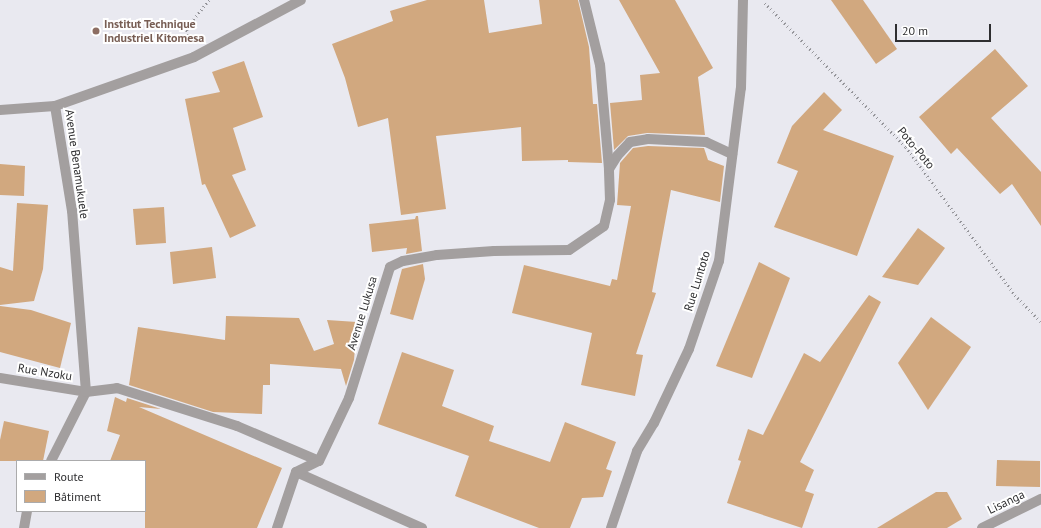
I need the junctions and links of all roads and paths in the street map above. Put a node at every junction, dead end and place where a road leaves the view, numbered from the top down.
1 (209, 0) edge
2 (301, 0) edge
3 (584, 0) edge
4 (742, 0) edge
5 (762, 0) edge
6 (194, 58) junction
7 (55, 106) junction
8 (0, 110) edge
9 (732, 154) junction
10 (609, 169) junction
11 (1041, 322) edge
12 (0, 378) edge
13 (86, 392) junction
14 (52, 460) edge
15 (318, 461) junction
16 (296, 472) junction
17 (1041, 499) edge
18 (27, 512) edge
19 (24, 528) edge
20 (277, 528) edge
21 (422, 528) edge
22 (611, 528) edge
23 (982, 528) edge

1 - 6 path
2 - 6 street, Avenue Benamukuele
3 - 10 street, Avenue Lukusa
4 - 9 street, Rue Luntoto
5 - 11 path, Poto-Poto
6 - 7 street, Avenue Benamukuele
7 - 8 street
7 - 13 street, Avenue Benamukuele
9 - 10 street
9 - 22 street, Rue Luntoto
10 - 15 street, Avenue Lukusa
12 - 13 street, Rue Nzoku
13 - 14 street
13 - 15 street, Rue Nzoku
15 - 16 street
16 - 20 street
16 - 21 street
17 - 23 street, Lisanga
18 - 19 street

